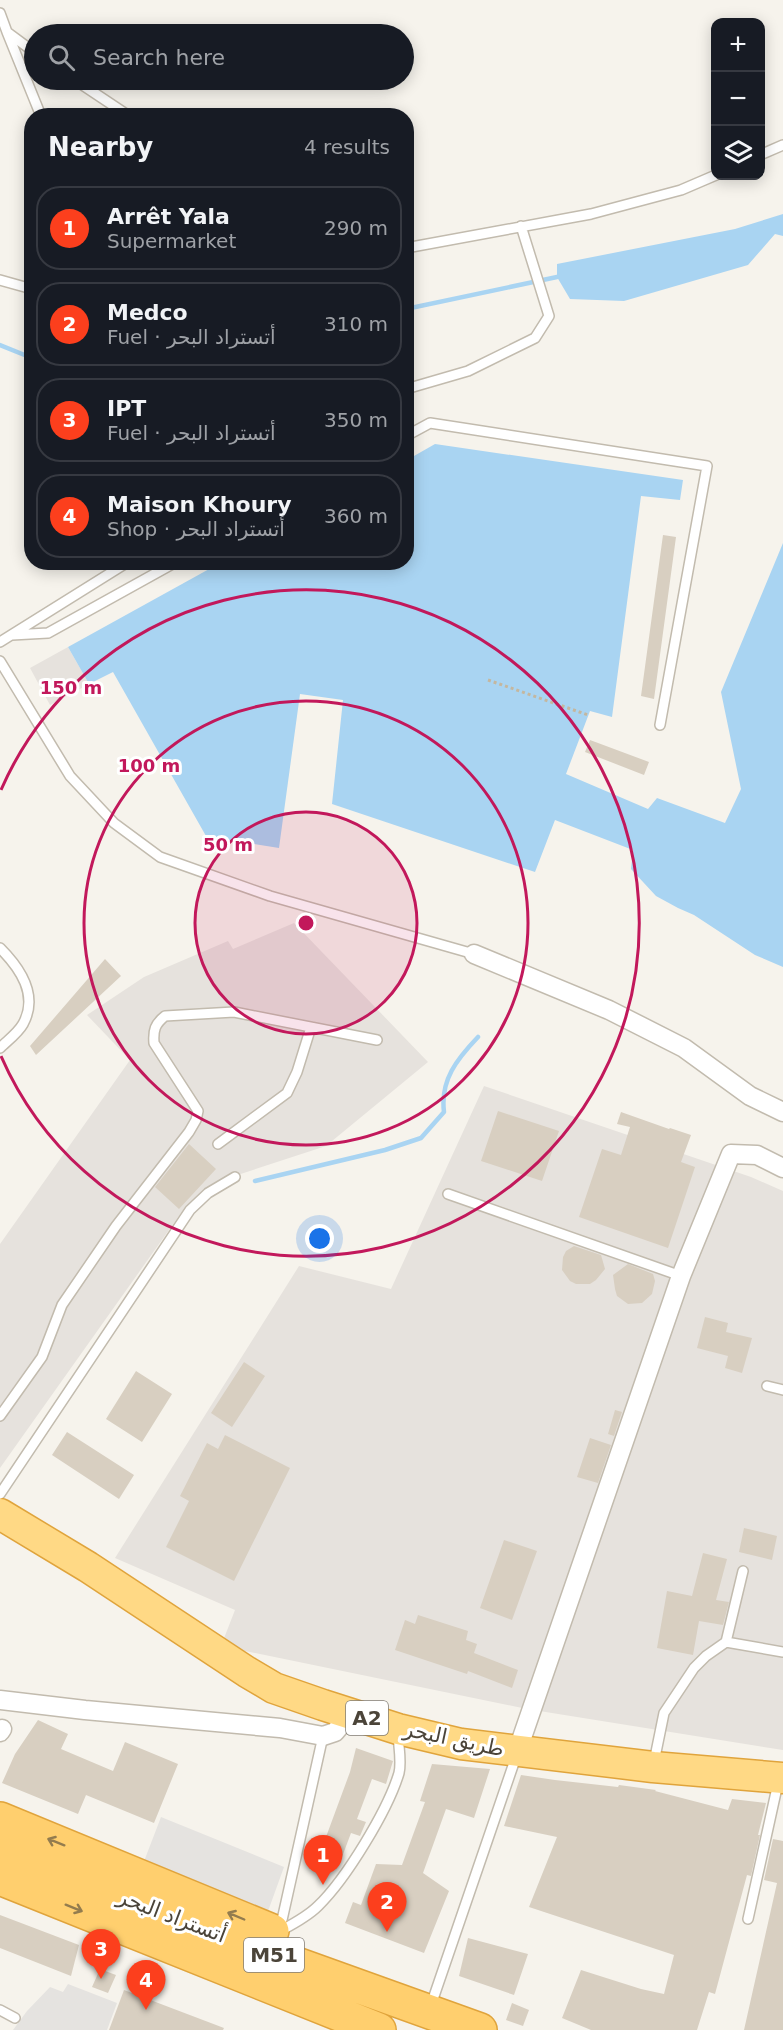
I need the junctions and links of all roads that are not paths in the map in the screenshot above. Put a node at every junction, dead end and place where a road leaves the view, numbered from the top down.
1 (0, 13) edge
2 (7, 33) junction
3 (24, 44) edge
4 (24, 73) edge
5 (31, 90) edge
6 (90, 90) edge
7 (39, 108) edge
8 (117, 108) edge
9 (783, 145) edge
10 (765, 153) edge
11 (711, 177) edge
12 (521, 226) junction
13 (414, 246) edge
14 (0, 280) edge
15 (24, 287) edge
16 (414, 387) edge
17 (414, 432) edge
18 (115, 570) edge
19 (162, 570) edge
20 (12, 635) junction
21 (0, 642) edge
22 (0, 661) edge
23 (660, 725) dead end
24 (0, 948) edge
25 (474, 954) joint
26 (311, 1027) junction
27 (377, 1040) dead end
28 (0, 1048) edge
29 (783, 1112) edge
30 (218, 1144) dead end
31 (783, 1168) edge
32 (235, 1177) dead end
33 (448, 1194) dead end
34 (681, 1276) junction
35 (767, 1386) dead end
36 (783, 1390) edge
37 (0, 1416) edge
38 (0, 1494) edge
39 (0, 1514) edge
40 (743, 1571) dead end
41 (726, 1642) junction
42 (783, 1652) edge
43 (0, 1700) edge
44 (351, 1713) junction
45 (398, 1729) junction
46 (323, 1736) junction
47 (517, 1752) junction
48 (653, 1767) junction
49 (781, 1778) edge
50 (0, 1819) edge
51 (0, 1848) edge
52 (0, 1878) edge
53 (0, 1902) edge
54 (124, 1913) junction
55 (748, 1919) dead end
56 (280, 1933) junction
57 (425, 2009) junction
58 (0, 2010) edge
59 (15, 2018) dead end
60 (344, 2030) edge
61 (379, 2030) edge
62 (480, 2030) edge

1 - 2 lane
2 - 3 lane
2 - 4 lane
5 - 7 lane
6 - 8 lane
9 - 10 lane
11 - 12 lane
12 - 13 lane
12 - 16 lane
14 - 15 lane
17 - 23 lane
18 - 20 lane
19 - 20 lane
20 - 21 lane
22 - 25 lane
24 - 28 lane
25 - 29 street
26 - 27 lane
26 - 30 lane
26 - 37 lane
31 - 34 street
32 - 38 lane
33 - 34 lane
34 - 47 street
35 - 36 lane
39 - 44 highway, طريق البحر / A2
40 - 41 lane
41 - 42 lane
41 - 48 lane
43 - 46 street
44 - 45 highway, طريق البحر / A2
44 - 46 street
45 - 47 highway, طريق البحر / A2
45 - 56 lane
46 - 56 lane
47 - 48 highway, طريق البحر / A2
47 - 57 lane
48 - 49 highway, طريق البحر / A2
49 - 55 lane
56 -> 50 highway
51 - 54 highway, أتستراد البحر / M51
52 -> 54 highway, أتستراد البحر / M51
53 - 60 highway
54 - 57 highway, أتستراد البحر / M51
54 - 61 highway, أتستراد البحر / M51
56 - 57 highway
57 - 62 highway, أتستراد البحر / M51
58 - 59 lane

